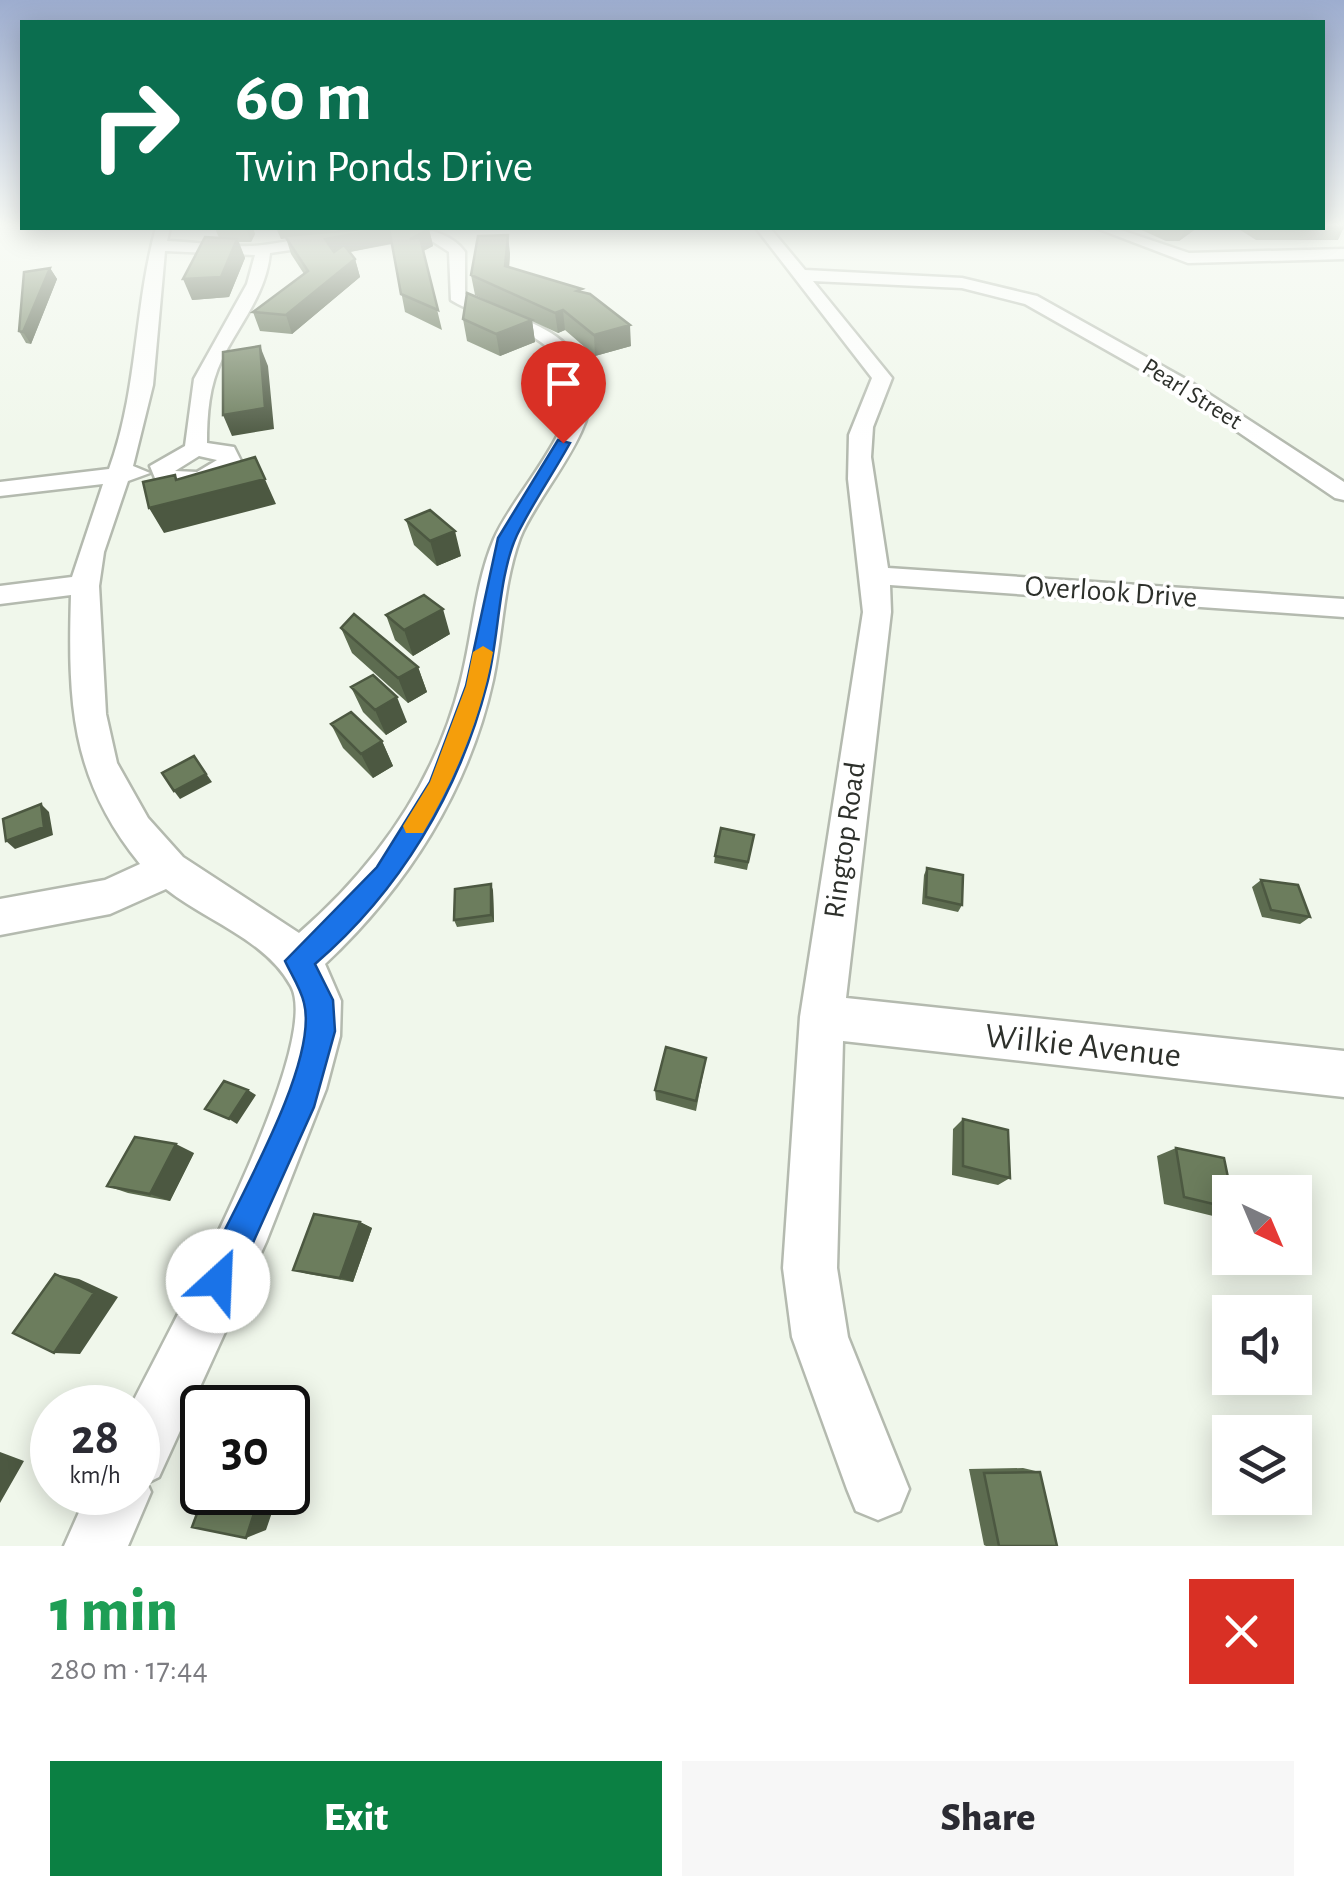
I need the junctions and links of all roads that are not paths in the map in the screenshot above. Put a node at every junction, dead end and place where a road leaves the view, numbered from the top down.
1 (153, 296) edge
2 (244, 296) edge
3 (456, 296) edge
4 (817, 296) edge
5 (1015, 296) edge
6 (270, 306) edge
7 (228, 332) junction
8 (196, 450) junction
9 (162, 470) junction
10 (116, 476) junction
11 (0, 489) edge
12 (1344, 493) edge
13 (878, 576) junction
14 (85, 584) junction
15 (0, 595) edge
16 (1344, 608) edge
17 (170, 870) junction
18 (8, 916) edge
19 (298, 961) junction
20 (822, 1017) junction
21 (1344, 1074) edge
22 (160, 1408) edge
23 (878, 1489) dead end
24 (110, 1515) edge
25 (96, 1546) edge

1 - 10 street
2 - 7 street
3 - 19 street
4 - 13 street, Ringtop Road
5 - 12 street, Pearl Street
6 - 7 street
7 - 8 street
8 - 9 street
8 - 9 street
9 - 10 street
10 - 11 street
10 - 14 street
13 - 16 street, Overlook Drive
13 - 20 street, Ringtop Road
14 - 15 street
14 - 17 street
17 - 18 street
17 - 19 street
19 - 22 street
20 - 21 street, Wilkie Avenue
20 - 23 street, Ringtop Road
24 - 25 street

